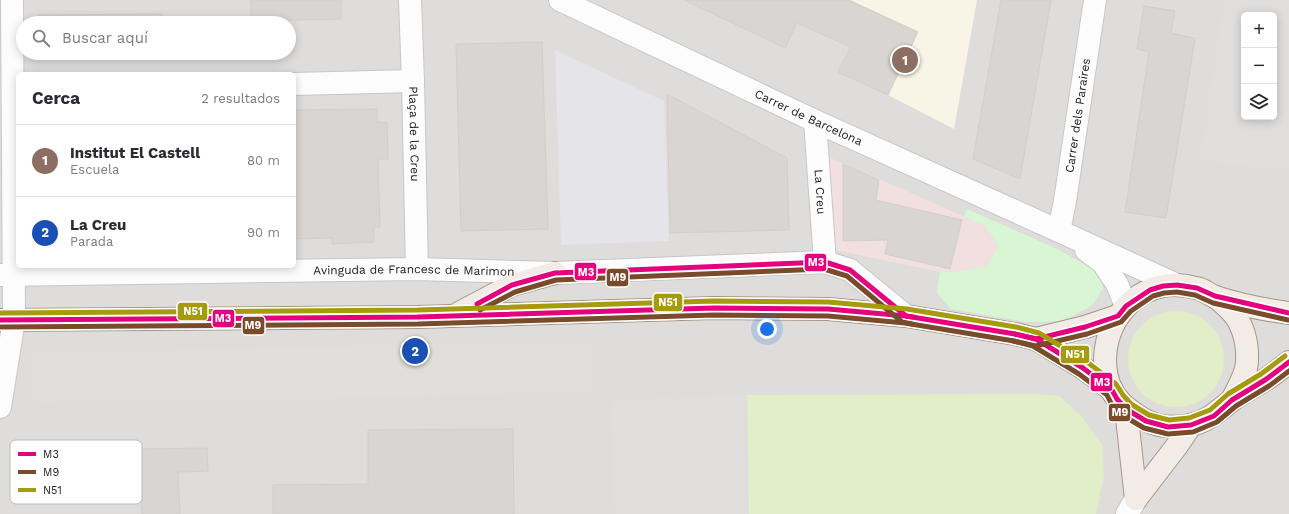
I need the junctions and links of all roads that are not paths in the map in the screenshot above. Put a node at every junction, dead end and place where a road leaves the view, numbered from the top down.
1 (12, 0) edge
2 (410, 0) edge
3 (560, 0) edge
4 (1095, 0) edge
5 (413, 81) junction
6 (296, 84) edge
7 (15, 91) edge
8 (815, 121) junction
9 (6, 165) edge
10 (1060, 231) junction
11 (825, 262) junction
12 (417, 269) junction
13 (555, 273) junction
14 (7, 275) edge
15 (1177, 285) junction
16 (1215, 296) junction
17 (1122, 311) junction
18 (1289, 313) edge
19 (454, 316) junction
20 (906, 316) junction
21 (7, 320) edge
22 (1036, 339) junction
23 (1289, 362) edge
24 (1112, 390) junction
25 (1232, 400) junction
26 (0, 407) edge
27 (1126, 409) junction
28 (1191, 425) junction
29 (1132, 507) edge

1 - 7 street
2 - 5 street, Plaça de la Creu
3 - 8 street, Carrer de Barcelona
4 - 10 street, Carrer dels Paraires
5 - 6 street
5 - 12 street, Plaça de la Creu
7 - 9 street
8 - 10 street, Carrer de Barcelona
8 - 11 street, La Creu
9 - 14 street
10 - 15 street, Carrer de Barcelona
10 - 17 street, Carrer de Barcelona
11 - 13 street, Avinguda de Francesc de Marimon
11 - 20 street, Avinguda de Francesc de Marimon
12 - 13 street, Avinguda de Francesc de Marimon
12 - 14 street, Avinguda de Francesc de Marimon
13 - 19 main road
14 - 21 street
15 - 16 main road
15 - 17 main road
16 - 18 main road
16 - 25 main road
17 - 22 main road
17 - 24 main road
19 - 20 main road
19 - 21 main road
20 - 22 main road
21 - 26 street
22 - 24 main road
23 - 25 main road
24 - 27 main road
25 - 28 main road
27 - 28 main road
27 - 29 main road
28 - 29 main road

